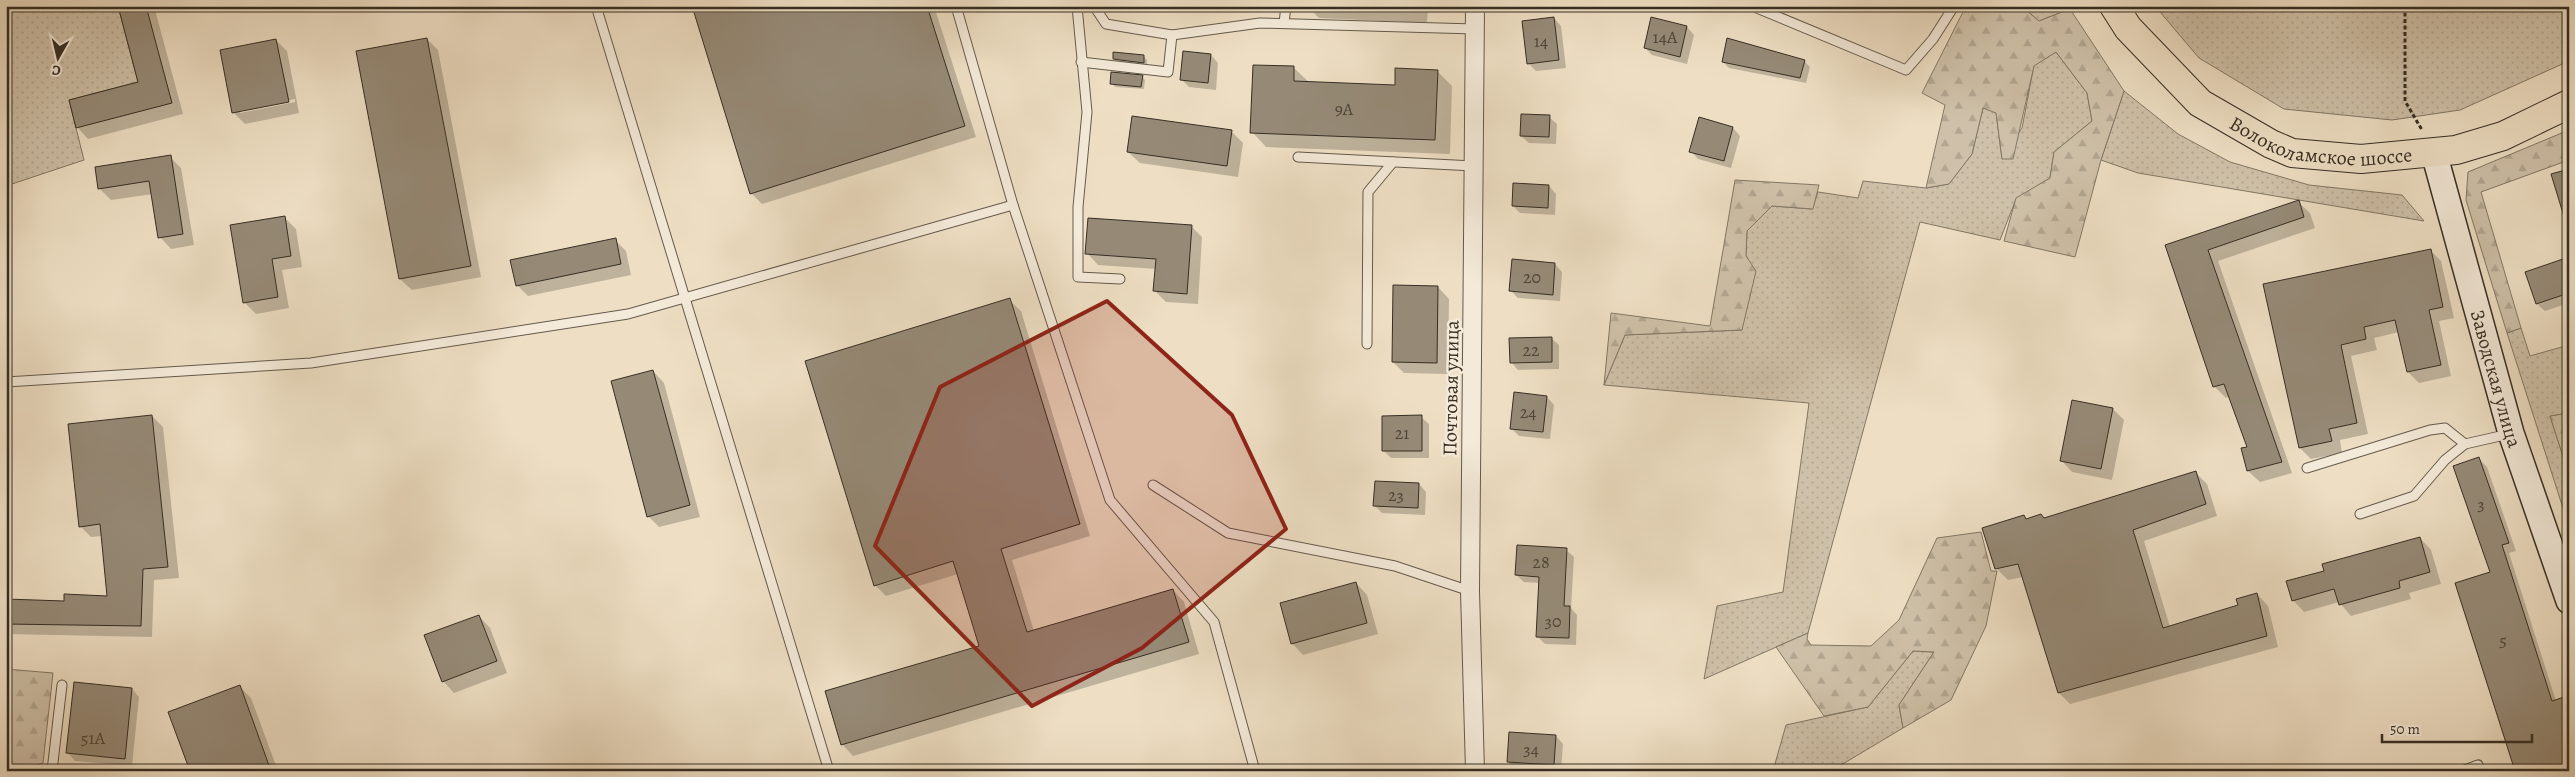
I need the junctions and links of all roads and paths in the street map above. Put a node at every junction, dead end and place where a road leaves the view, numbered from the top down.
1 (596, 6) edge
2 (956, 6) edge
3 (1077, 6) edge
4 (1094, 6) edge
5 (1286, 6) edge
6 (1475, 6) edge
7 (1752, 6) edge
8 (1954, 6) edge
9 (2114, 6) edge
10 (2405, 6) edge
11 (1284, 23) junction
12 (1475, 29) junction
13 (1172, 35) junction
14 (1081, 62) junction
15 (2569, 104) edge
16 (2434, 153) junction
17 (1298, 157) dead end
18 (1393, 162) junction
19 (1474, 166) junction
20 (1013, 205) junction
21 (1120, 279) dead end
22 (685, 298) junction
23 (1367, 344) dead end
24 (6, 382) edge
25 (2512, 433) junction
26 (2465, 444) junction
27 (2307, 468) dead end
28 (1153, 484) dead end
29 (2360, 514) dead end
30 (1470, 591) junction
31 (2569, 601) edge
32 (62, 685) dead end
33 (52, 771) edge
34 (829, 771) edge
35 (1255, 771) edge
36 (1475, 771) edge
37 (2462, 771) edge
38 (2481, 771) edge

1 - 22 lane
2 - 20 lane
3 - 14 lane
4 - 13 lane
5 - 11 lane
6 - 12 street, Почтовая улица
7 - 8 lane
9 - 16 main road, Волоколамское шоссе
10 - 16 path
11 - 12 lane
11 - 13 lane
12 - 19 street, Почтовая улица
13 - 14 lane
14 - 21 lane
15 - 16 main road, Волоколамское шоссе
16 - 25 main road, Заводская улица
17 - 18 lane
18 - 19 lane
18 - 23 lane
19 - 30 street, Почтовая улица
20 - 22 lane
20 - 35 lane
22 - 24 lane
22 - 34 lane
25 - 26 lane
25 - 31 main road, Заводская улица
26 - 27 lane
26 - 29 lane
28 - 30 lane
30 - 36 street, Почтовая улица
32 - 33 lane
37 - 38 lane

